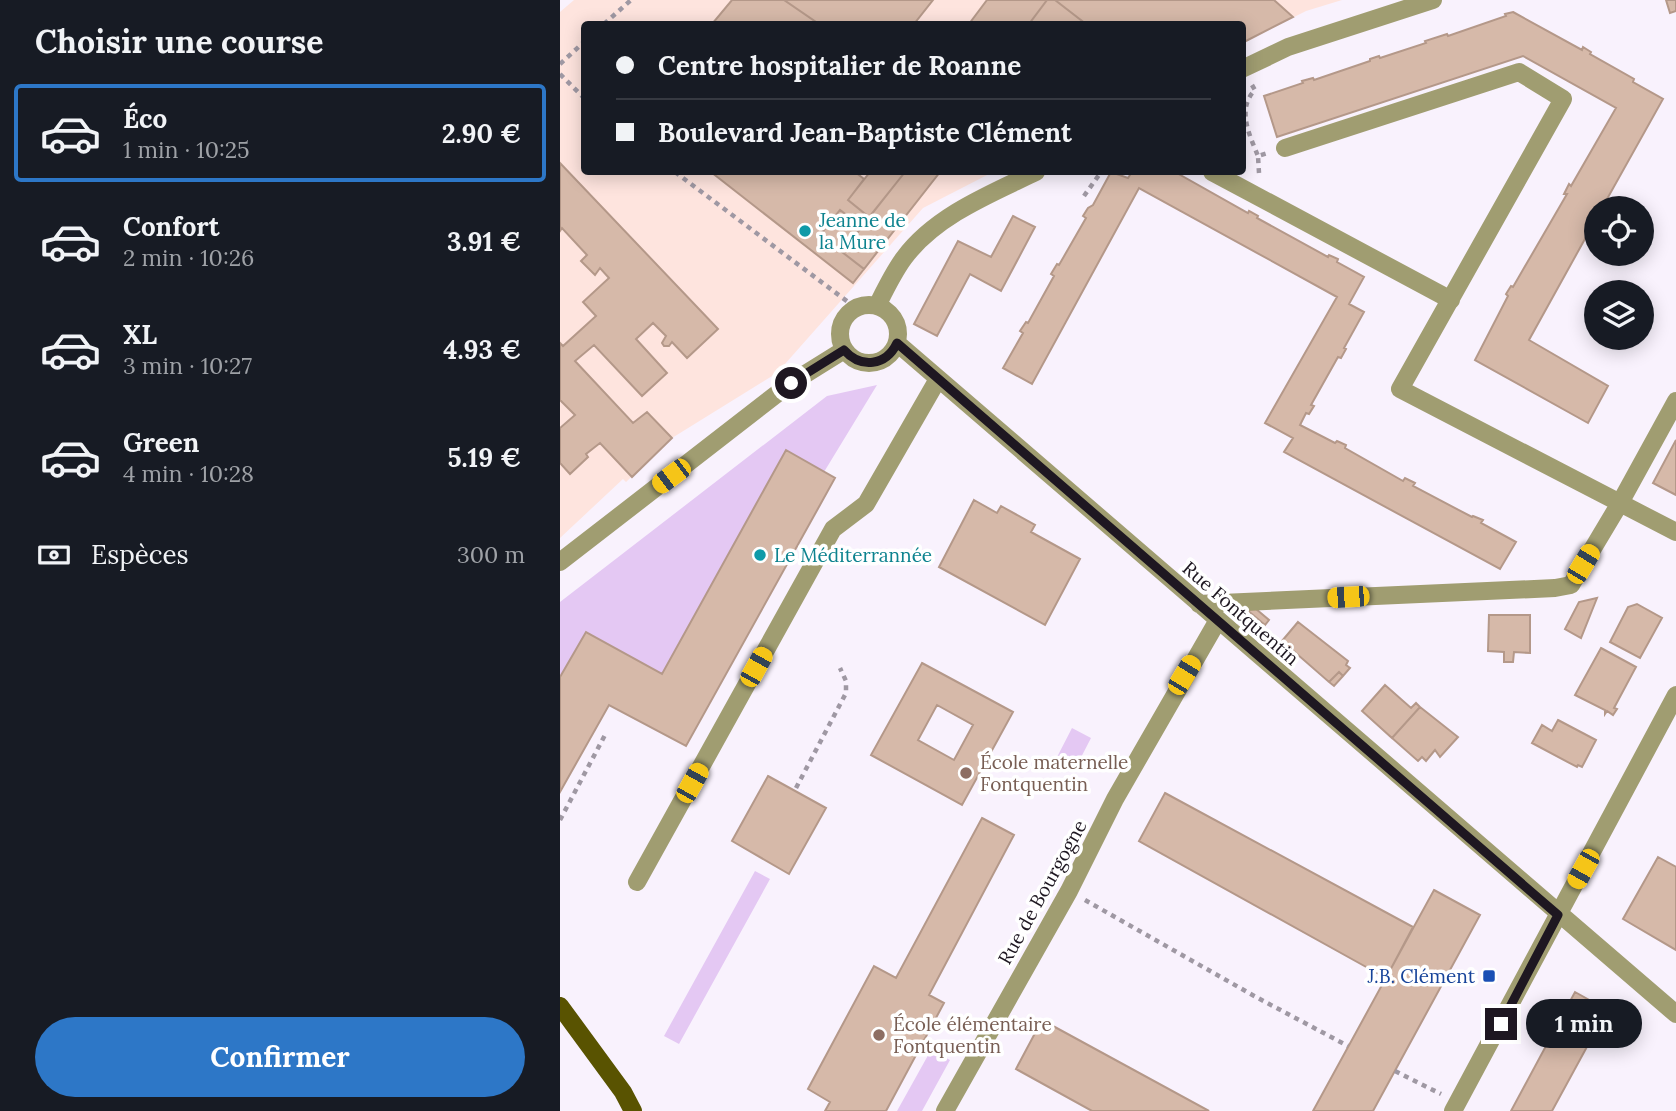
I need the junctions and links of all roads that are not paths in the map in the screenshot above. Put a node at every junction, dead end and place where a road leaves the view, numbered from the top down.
1 (1433, 0) edge
2 (1246, 67) edge
3 (1285, 148) road end
4 (1030, 175) edge
5 (1218, 175) edge
6 (1451, 300) junction
7 (877, 306) junction
8 (897, 343) junction
9 (844, 350) junction
10 (938, 379) junction
11 (1676, 401) edge
12 (1620, 503) junction
13 (1676, 532) edge
14 (560, 562) edge
15 (1199, 604) junction
16 (1218, 620) junction
17 (1676, 695) edge
18 (637, 882) dead end
19 (1558, 915) junction
20 (560, 1006) edge
21 (1676, 1014) edge
22 (1455, 1107) edge
23 (633, 1111) edge
24 (945, 1111) edge

1 - 2 street
3 - 6 street
4 - 7 street
5 - 6 street
6 - 12 street
7 - 8 street
7 - 9 street
8 - 9 street
8 - 10 street, Rue Fontquentin
9 - 14 street
10 - 15 street, Rue Fontquentin
10 - 18 street
11 - 12 street
12 - 13 street
12 - 15 street
15 - 16 street, Rue Fontquentin
16 - 19 street, Rue Fontquentin
16 - 24 street, Rue de Bourgogne
17 - 19 street
19 - 21 street, Rue Fontquentin
19 - 22 street
20 - 23 main road

